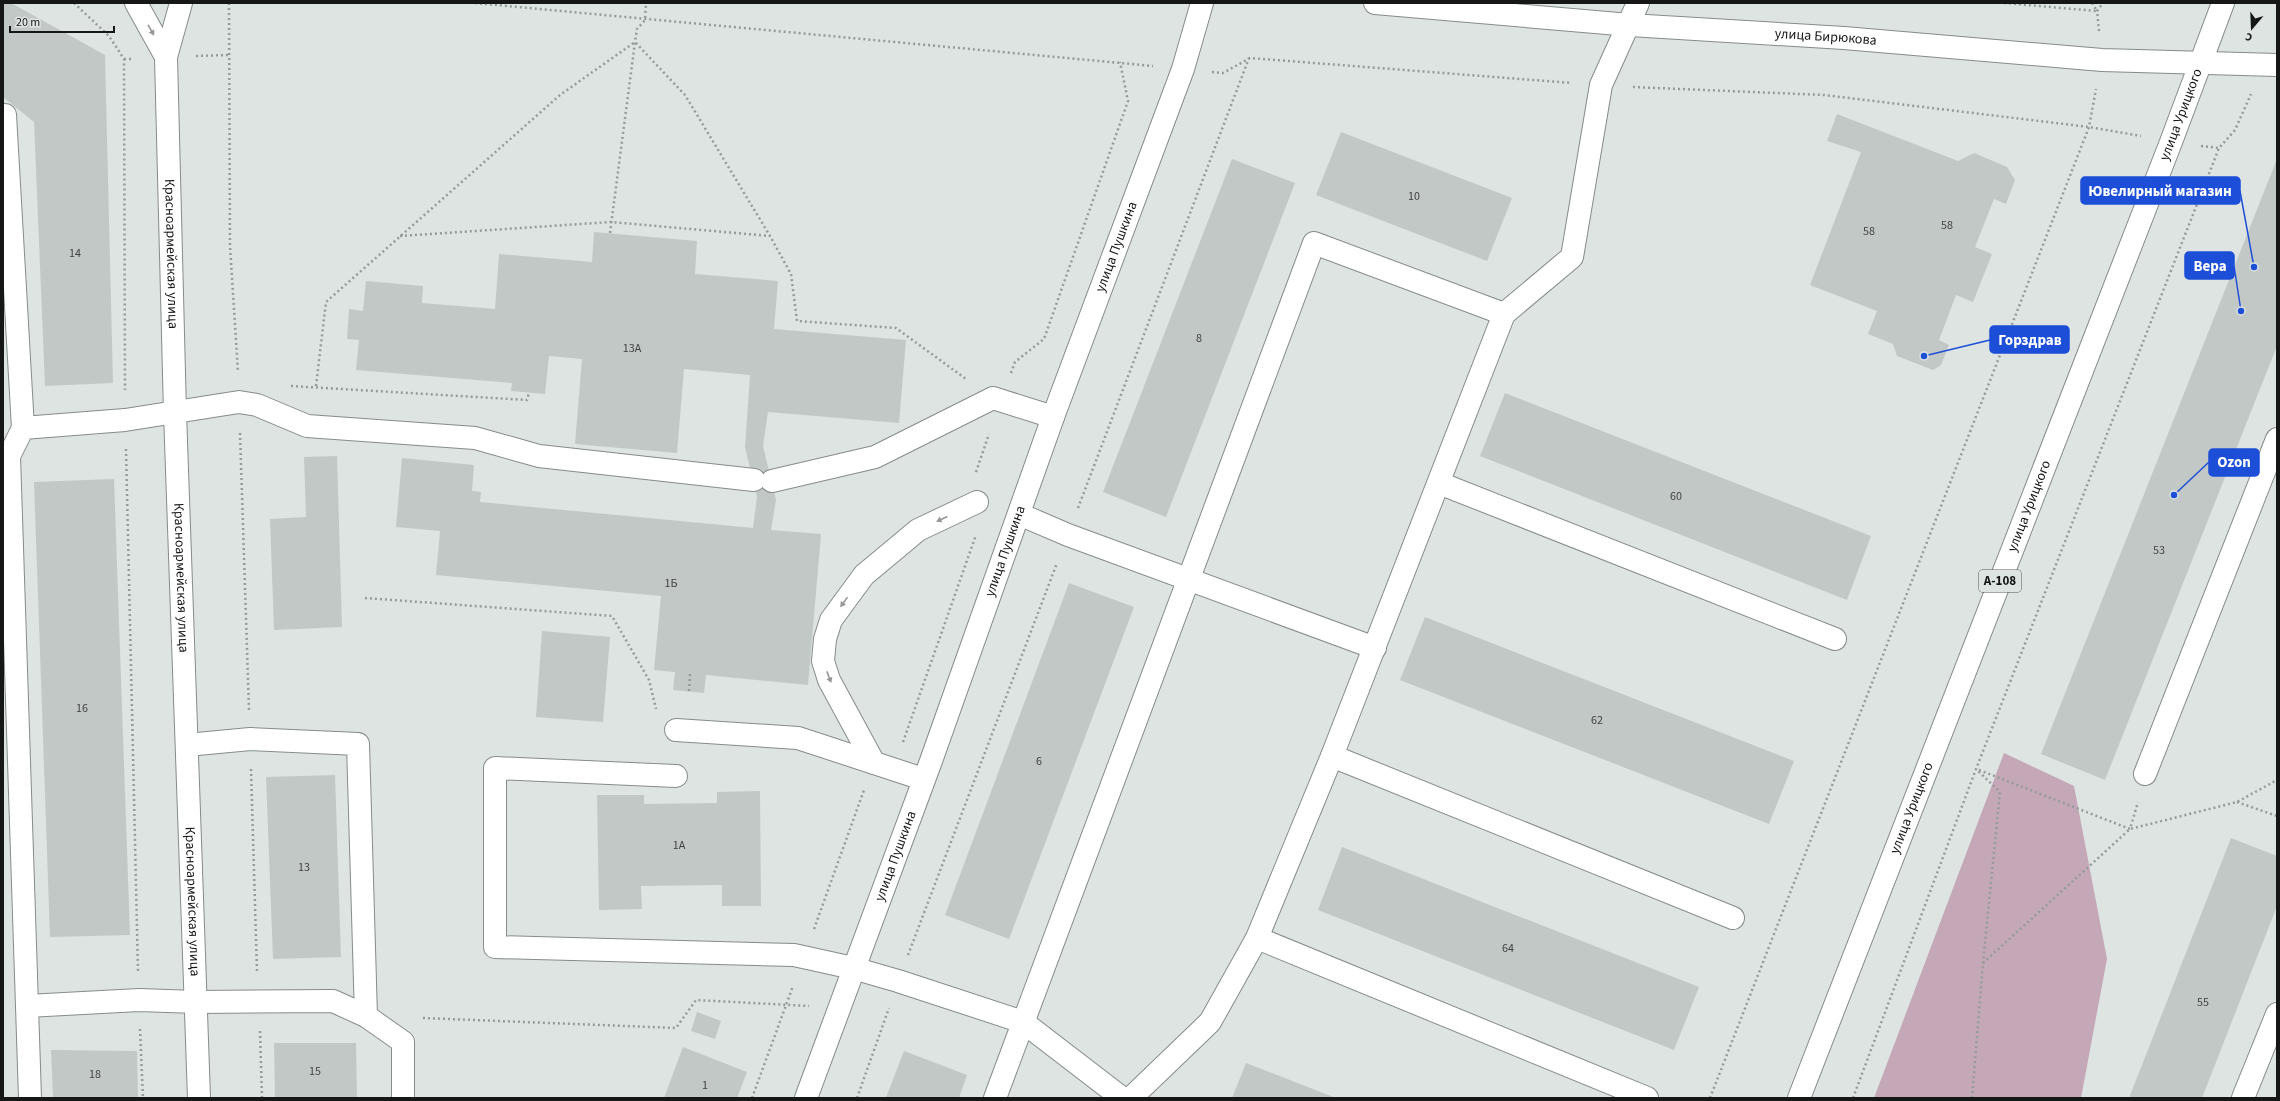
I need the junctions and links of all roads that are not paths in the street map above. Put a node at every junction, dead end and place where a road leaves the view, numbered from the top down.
1 (136, 3) edge
2 (181, 3) edge
3 (1202, 3) edge
4 (1375, 3) edge
5 (1638, 3) edge
6 (2223, 3) edge
7 (1630, 25) junction
8 (166, 57) junction
9 (2200, 63) junction
10 (2270, 64) edge
11 (3, 116) edge
12 (1504, 314) junction
13 (175, 413) junction
14 (1053, 417) junction
15 (23, 428) junction
16 (2277, 439) edge
17 (1439, 483) junction
18 (977, 502) dead end
19 (1019, 514) junction
20 (1189, 578) junction
21 (1835, 639) dead end
22 (1375, 648) junction
23 (676, 730) dead end
24 (187, 745) junction
25 (1332, 756) junction
26 (874, 763) junction
27 (2146, 774) road end
28 (676, 776) dead end
29 (924, 779) junction
30 (1733, 918) dead end
31 (1257, 938) junction
32 (853, 968) junction
33 (196, 1002) junction
34 (27, 1006) junction
35 (2277, 1014) edge
36 (366, 1016) junction
37 (1023, 1022) junction
38 (30, 1098) edge
39 (199, 1098) edge
40 (403, 1098) edge
41 (806, 1098) edge
42 (995, 1098) edge
43 (1122, 1098) edge
44 (1131, 1098) edge
45 (1647, 1098) edge
46 (1799, 1098) edge
47 (2243, 1098) edge

1 -> 8 main road
2 - 8 main road
3 - 14 main road, улица Пушкина
4 - 7 main road, улица Бирюкова
5 - 7 main road
6 - 9 main road, улица Урицкого / А-108
7 - 9 main road, улица Бирюкова
7 - 12 main road
8 - 13 main road, Красноармейская улица
9 - 10 main road, улица Бирюкова
9 - 46 main road, улица Урицкого / А-108
11 - 15 main road
12 - 17 main road
12 - 20 main road
13 - 14 main road
13 - 15 main road
13 - 24 main road, Красноармейская улица
14 - 19 main road, улица Пушкина
15 - 34 main road
16 - 27 main road
17 - 21 main road
17 - 22 main road
18 -> 26 main road
19 - 20 main road
19 - 29 main road, улица Пушкина
20 - 22 main road
20 - 37 main road
22 - 25 main road
23 - 26 main road
24 - 33 main road, Красноармейская улица
24 - 36 main road
25 - 30 main road
25 - 31 main road
26 - 29 main road
28 - 32 main road
29 - 32 main road, улица Пушкина
31 - 44 main road
31 - 45 main road
32 - 37 main road
32 - 41 main road, улица Пушкина
33 - 34 main road
33 - 36 main road
33 - 39 main road, Красноармейская улица
34 - 38 main road
35 - 47 main road
36 - 40 main road
37 - 42 main road
37 - 43 main road

